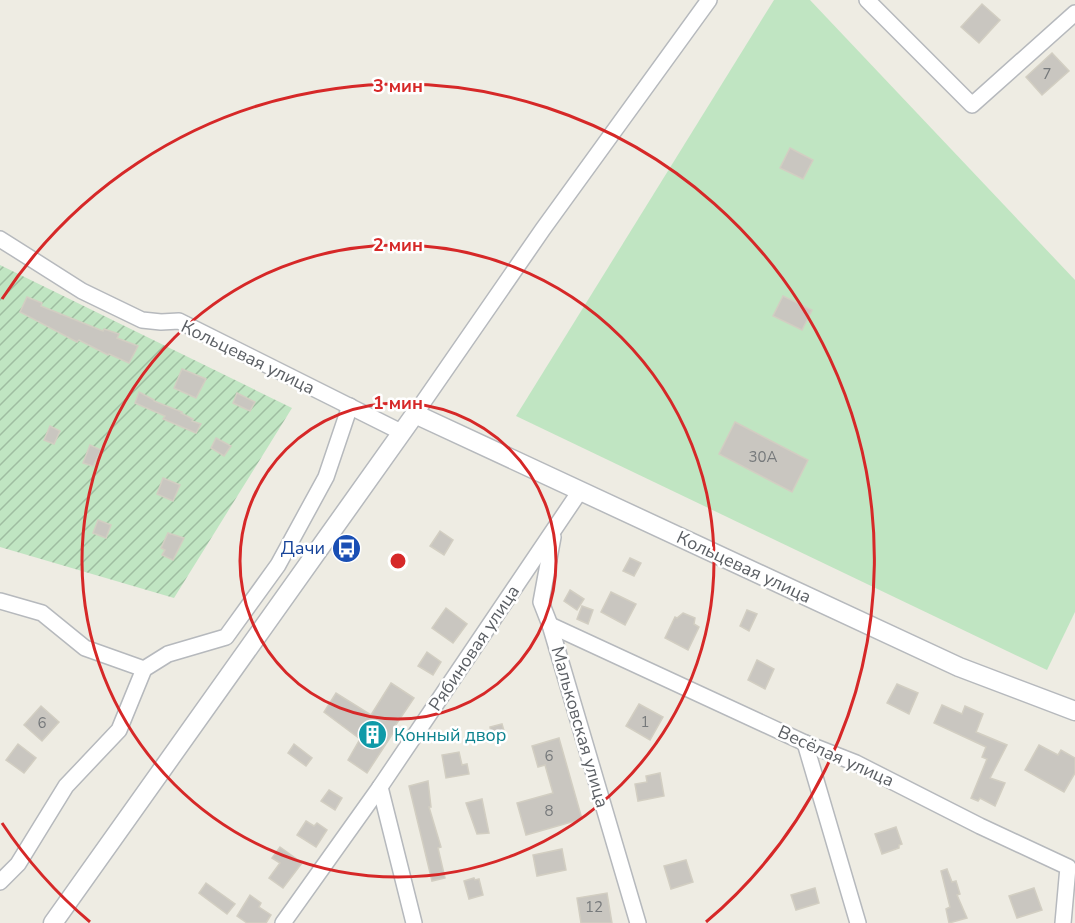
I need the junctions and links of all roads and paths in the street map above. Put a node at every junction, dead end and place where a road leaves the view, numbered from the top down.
1 (709, 0) edge
2 (867, 0) edge
3 (1075, 13) edge
4 (0, 238) edge
5 (350, 406) junction
6 (415, 414) junction
7 (401, 432) junction
8 (580, 490) junction
9 (554, 531) junction
10 (0, 601) edge
11 (550, 625) junction
12 (144, 669) junction
13 (1075, 711) edge
14 (806, 743) junction
15 (380, 787) junction
16 (0, 882) edge
17 (53, 923) edge
18 (283, 923) edge
19 (414, 923) edge
20 (638, 923) edge
21 (858, 923) edge
22 (1063, 923) edge

1 - 6 street
2 - 3 street
4 - 5 street, Кольцевая улица
5 - 7 street, Кольцевая улица
5 - 12 street
6 - 7 street
6 - 8 street, Кольцевая улица
7 - 17 street
8 - 9 street, Рябиновая улица
8 - 13 street, Кольцевая улица
9 - 11 street, Мальковская улица
9 - 15 street, Рябиновая улица
10 - 12 street
11 - 14 street, Весёлая улица
11 - 20 street, Мальковская улица
12 - 16 street
14 - 21 street
14 - 22 street, Весёлая улица
15 - 18 street, Рябиновая улица
15 - 19 street

